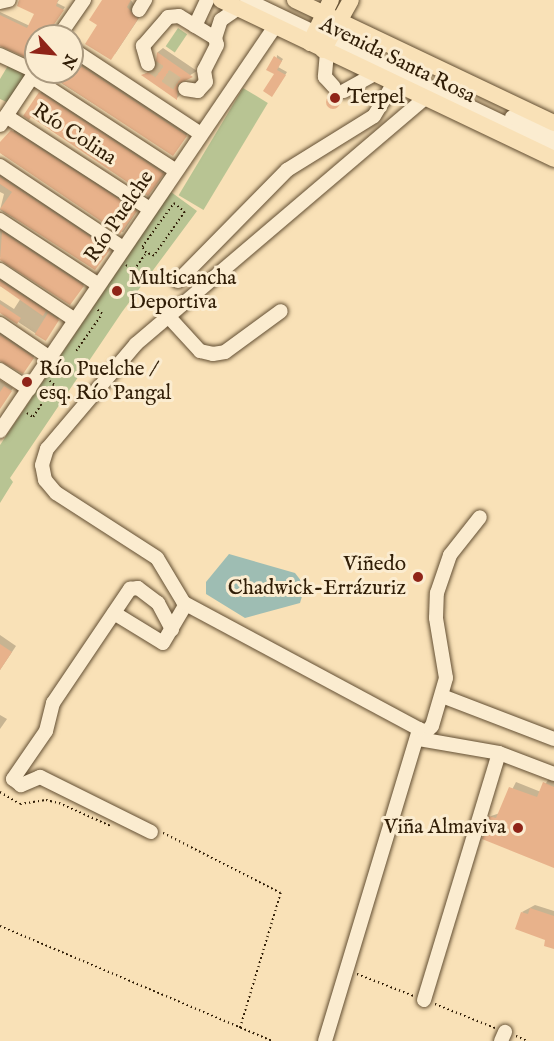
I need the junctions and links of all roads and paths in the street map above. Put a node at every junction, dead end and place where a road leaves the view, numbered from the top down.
1 (84, 0) edge
2 (207, 0) edge
3 (221, 0) edge
4 (262, 0) edge
5 (295, 0) edge
6 (351, 0) edge
7 (242, 4) edge
8 (68, 24) edge
9 (195, 26) junction
10 (275, 26) junction
11 (325, 31) edge
12 (215, 38) junction
13 (0, 55) edge
14 (84, 57) edge
15 (148, 64) dead end
16 (24, 67) edge
17 (373, 75) junction
18 (27, 84) edge
19 (51, 84) edge
20 (393, 84) junction
21 (185, 89) dead end
22 (424, 99) junction
23 (4, 114) edge
24 (554, 123) edge
25 (201, 134) junction
26 (554, 136) edge
27 (554, 147) edge
28 (554, 159) edge
29 (0, 166) edge
30 (176, 171) junction
31 (150, 209) junction
32 (0, 220) edge
33 (146, 253) junction
34 (122, 255) junction
35 (0, 270) edge
36 (134, 270) junction
37 (141, 275) dead end
38 (178, 280) dead end
39 (99, 285) junction
40 (91, 305) dead end
41 (281, 311) dead end
42 (167, 315) junction
43 (75, 320) junction
44 (0, 324) edge
45 (76, 351) dead end
46 (50, 358) junction
47 (0, 370) edge
48 (43, 377) dead end
49 (29, 389) junction
50 (21, 410) dead end
51 (0, 431) edge
52 (480, 517) dead end
53 (186, 604) junction
54 (114, 613) junction
55 (172, 629) junction
56 (442, 696) junction
57 (418, 739) junction
58 (554, 739) edge
59 (499, 753) junction
60 (554, 774) edge
61 (0, 792) edge
62 (120, 827) dead end
63 (152, 832) joint
64 (0, 926) edge
65 (347, 970) junction
66 (424, 1000) junction
67 (240, 1029) junction
68 (503, 1036) edge
69 (272, 1041) edge
70 (325, 1041) edge
71 (528, 1041) edge

1 - 8 street
2 - 9 street
3 - 7 main road, Avenida Santa Rosa
4 - 11 street
5 - 11 main road, Avenida Santa Rosa
6 - 11 main road
7 - 10 main road, Avenida Santa Rosa
7 - 11 street
7 - 12 street
9 - 12 street
9 - 15 street
10 - 11 main road, Avenida Santa Rosa
10 - 25 street, Río Puelche
11 - 17 main road, Avenida Santa Rosa
11 - 17 street
11 - 24 main road, Avenida Santa Rosa
11 - 26 street
11 - 27 street
12 - 21 street
13 - 16 street
14 - 25 street
17 - 20 main road, Avenida Santa Rosa
18 - 23 street
19 - 30 street
20 - 22 main road, Avenida Santa Rosa
20 - 38 street
22 - 28 main road, Avenida Santa Rosa
22 - 42 street
23 - 31 street, Río Colina
25 - 30 street, Río Puelche
29 - 34 street
30 - 31 street, Río Puelche
31 - 34 street, Río Puelche
32 - 39 street
33 - 33 path
33 - 36 path
34 - 36 path
34 - 39 street, Río Puelche
35 - 43 street
36 - 37 path
39 - 43 street, Río Puelche
40 - 45 path
41 - 42 street
42 - 53 street
43 - 46 street, Río Puelche
44 - 46 street
46 - 49 street, Río Puelche
47 - 49 street
48 - 50 path
49 - 51 street, Río Puelche
52 - 56 street
53 - 55 street
53 - 57 street
54 - 55 street
54 - 55 street
54 - 63 street
56 - 57 street
56 - 58 street
57 - 59 street
57 - 65 street
59 - 60 street
59 - 66 street
61 - 62 path
63 - 67 path
64 - 67 path
65 - 66 path
65 - 70 street
66 - 68 path
67 - 69 path
68 - 71 path

